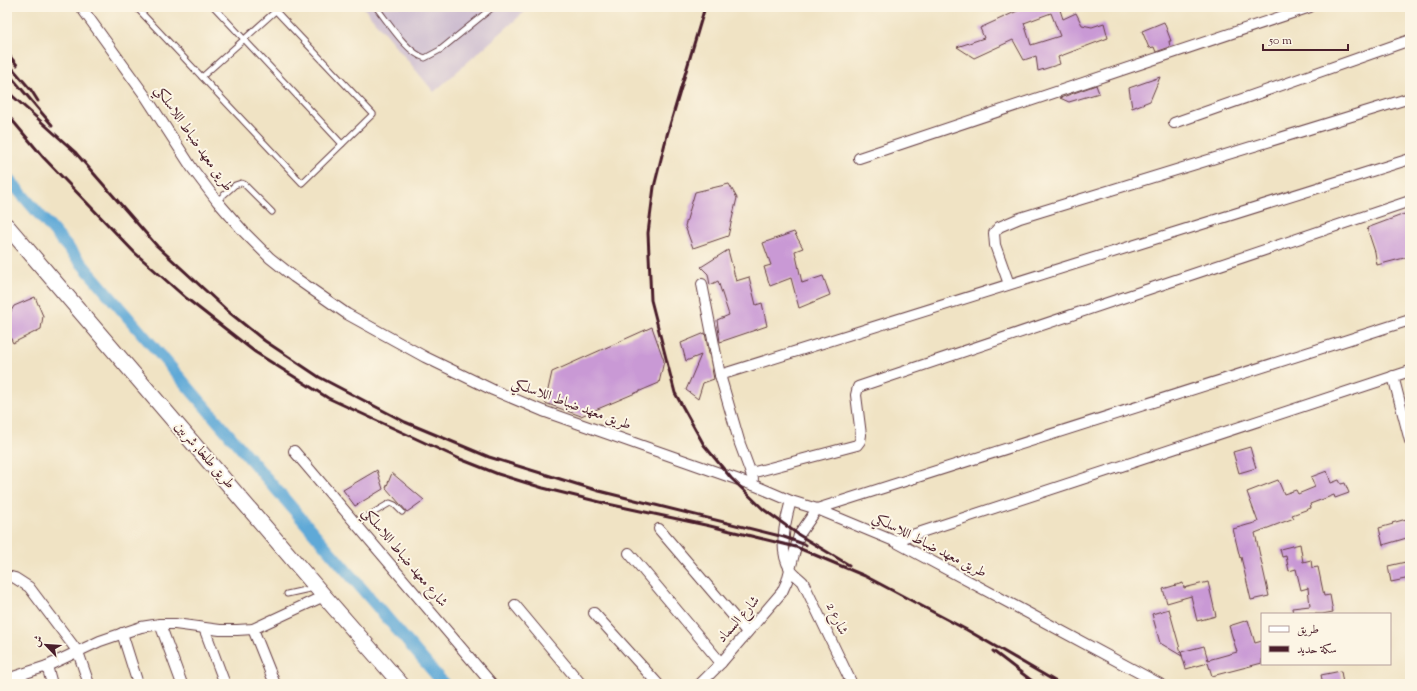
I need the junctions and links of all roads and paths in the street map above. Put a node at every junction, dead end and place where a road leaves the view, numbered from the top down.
1 (80, 7) edge
2 (136, 7) edge
3 (214, 7) edge
4 (376, 7) edge
5 (493, 7) edge
6 (1310, 7) edge
7 (276, 8) edge
8 (244, 39) junction
9 (1410, 40) edge
10 (202, 77) junction
11 (1410, 98) edge
12 (1174, 123) dead end
13 (342, 144) junction
14 (859, 158) dead end
15 (1410, 159) edge
16 (217, 201) junction
17 (1410, 201) edge
18 (272, 212) dead end
19 (7, 226) edge
20 (702, 284) dead end
21 (1008, 284) junction
22 (1410, 320) edge
23 (1410, 371) edge
24 (720, 375) junction
25 (1393, 376) junction
26 (1409, 435) edge
27 (294, 451) dead end
28 (751, 473) junction
29 (756, 486) junction
30 (790, 503) junction
31 (815, 511) junction
32 (402, 512) dead end
33 (356, 523) junction
34 (659, 529) dead end
35 (894, 541) junction
36 (629, 553) dead end
37 (790, 569) junction
38 (7, 576) edge
39 (320, 592) junction
40 (288, 594) dead end
41 (515, 605) dead end
42 (594, 613) dead end
43 (160, 624) junction
44 (204, 628) junction
45 (253, 629) junction
46 (747, 632) junction
47 (122, 633) junction
48 (78, 652) junction
49 (721, 663) junction
50 (47, 666) junction
51 (7, 679) edge
52 (52, 684) edge
53 (89, 684) edge
54 (138, 684) edge
55 (182, 684) edge
56 (225, 684) edge
57 (275, 684) edge
58 (401, 684) edge
59 (492, 684) edge
60 (581, 684) edge
61 (658, 684) edge
62 (700, 684) edge
63 (852, 684) edge
64 (1160, 684) edge

1 - 16 street, طريق معهد ضباط اللاسلكي
2 - 10 lane
3 - 8 lane
4 - 5 lane
6 - 14 street
7 - 8 lane
7 - 13 lane
8 - 10 lane
8 - 13 lane
9 - 12 street
10 - 13 lane
11 - 21 street
15 - 21 street
16 - 18 lane
16 - 29 street, طريق معهد ضباط اللاسلكي
17 - 28 street
19 - 39 main road, طريق طلخا, شربين
20 - 24 street
21 - 24 street
22 - 31 street
23 - 25 street
24 - 28 street
25 - 26 street
25 - 35 street
27 - 33 street, شارع معهد ضباط اللاسلكي
28 - 29 street
29 - 30 street, طريق معهد ضباط اللاسلكي
30 - 31 street, طريق معهد ضباط اللاسلكي
30 - 37 street
31 - 35 street, طريق معهد ضباط اللاسلكي
31 - 37 street, شارع السماد
32 - 33 lane
33 - 59 street, شارع معهد ضباط اللاسلكي
34 - 46 street
35 - 64 street, طريق معهد ضباط اللاسلكي
36 - 49 street
37 - 46 street, شارع السماد
37 - 63 street, شارع 2
38 - 48 street
39 - 40 lane
39 - 45 street
39 - 58 main road, طريق طلخا, شربين
41 - 60 street
42 - 61 street
43 - 44 street
43 - 47 street
43 - 55 street
44 - 45 street
44 - 56 street
45 - 57 street
46 - 49 street, شارع السماد
47 - 48 street
47 - 54 street
48 - 50 street
48 - 53 street
49 - 62 street, شارع السماد
50 - 51 street
50 - 52 street

